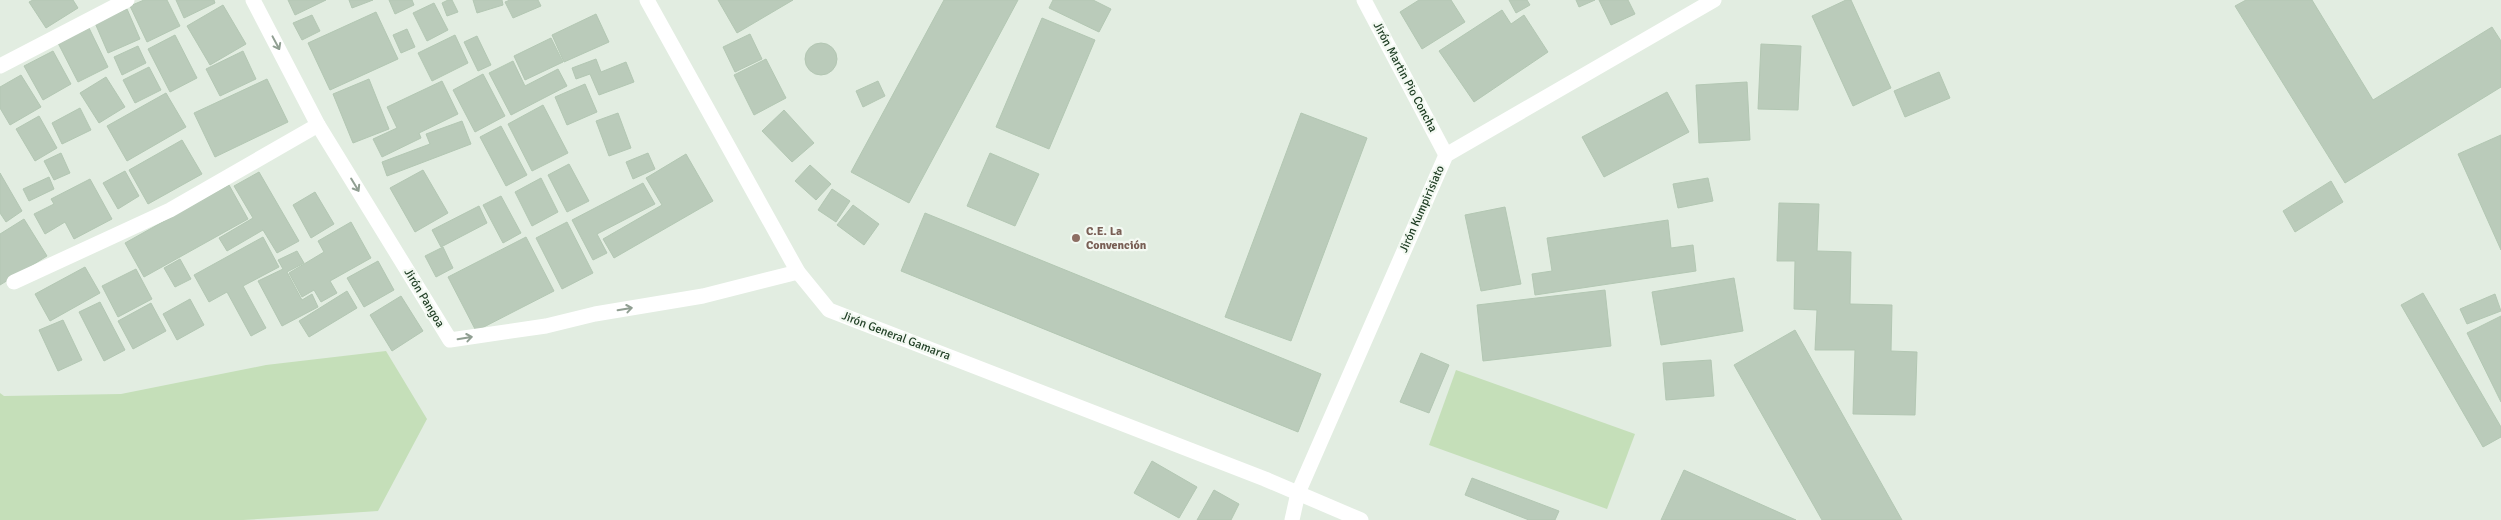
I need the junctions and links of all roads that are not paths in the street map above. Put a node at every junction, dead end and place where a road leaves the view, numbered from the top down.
1 (127, 0) edge
2 (253, 0) edge
3 (647, 0) edge
4 (1364, 0) edge
5 (1714, 0) edge
6 (0, 66) edge
7 (318, 125) junction
8 (1446, 155) junction
9 (798, 272) junction
10 (14, 282) dead end
11 (1298, 493) junction
12 (1292, 520) edge
13 (1361, 520) edge

1 - 6 street
2 -> 7 street, Jirón Pangoa
3 - 9 street, Jirón General Gamarra
4 - 8 street, Jirón Martin Pio Concha
5 - 8 street, Jirón Kumpirisiato
7 -> 9 street, Jirón Pangoa
7 - 10 street
8 - 11 street, Jirón Kumpirisiato
9 - 11 street, Jirón General Gamarra
11 - 12 street, Jirón Kumpirisiato
11 - 13 street, Jirón General Gamarra

